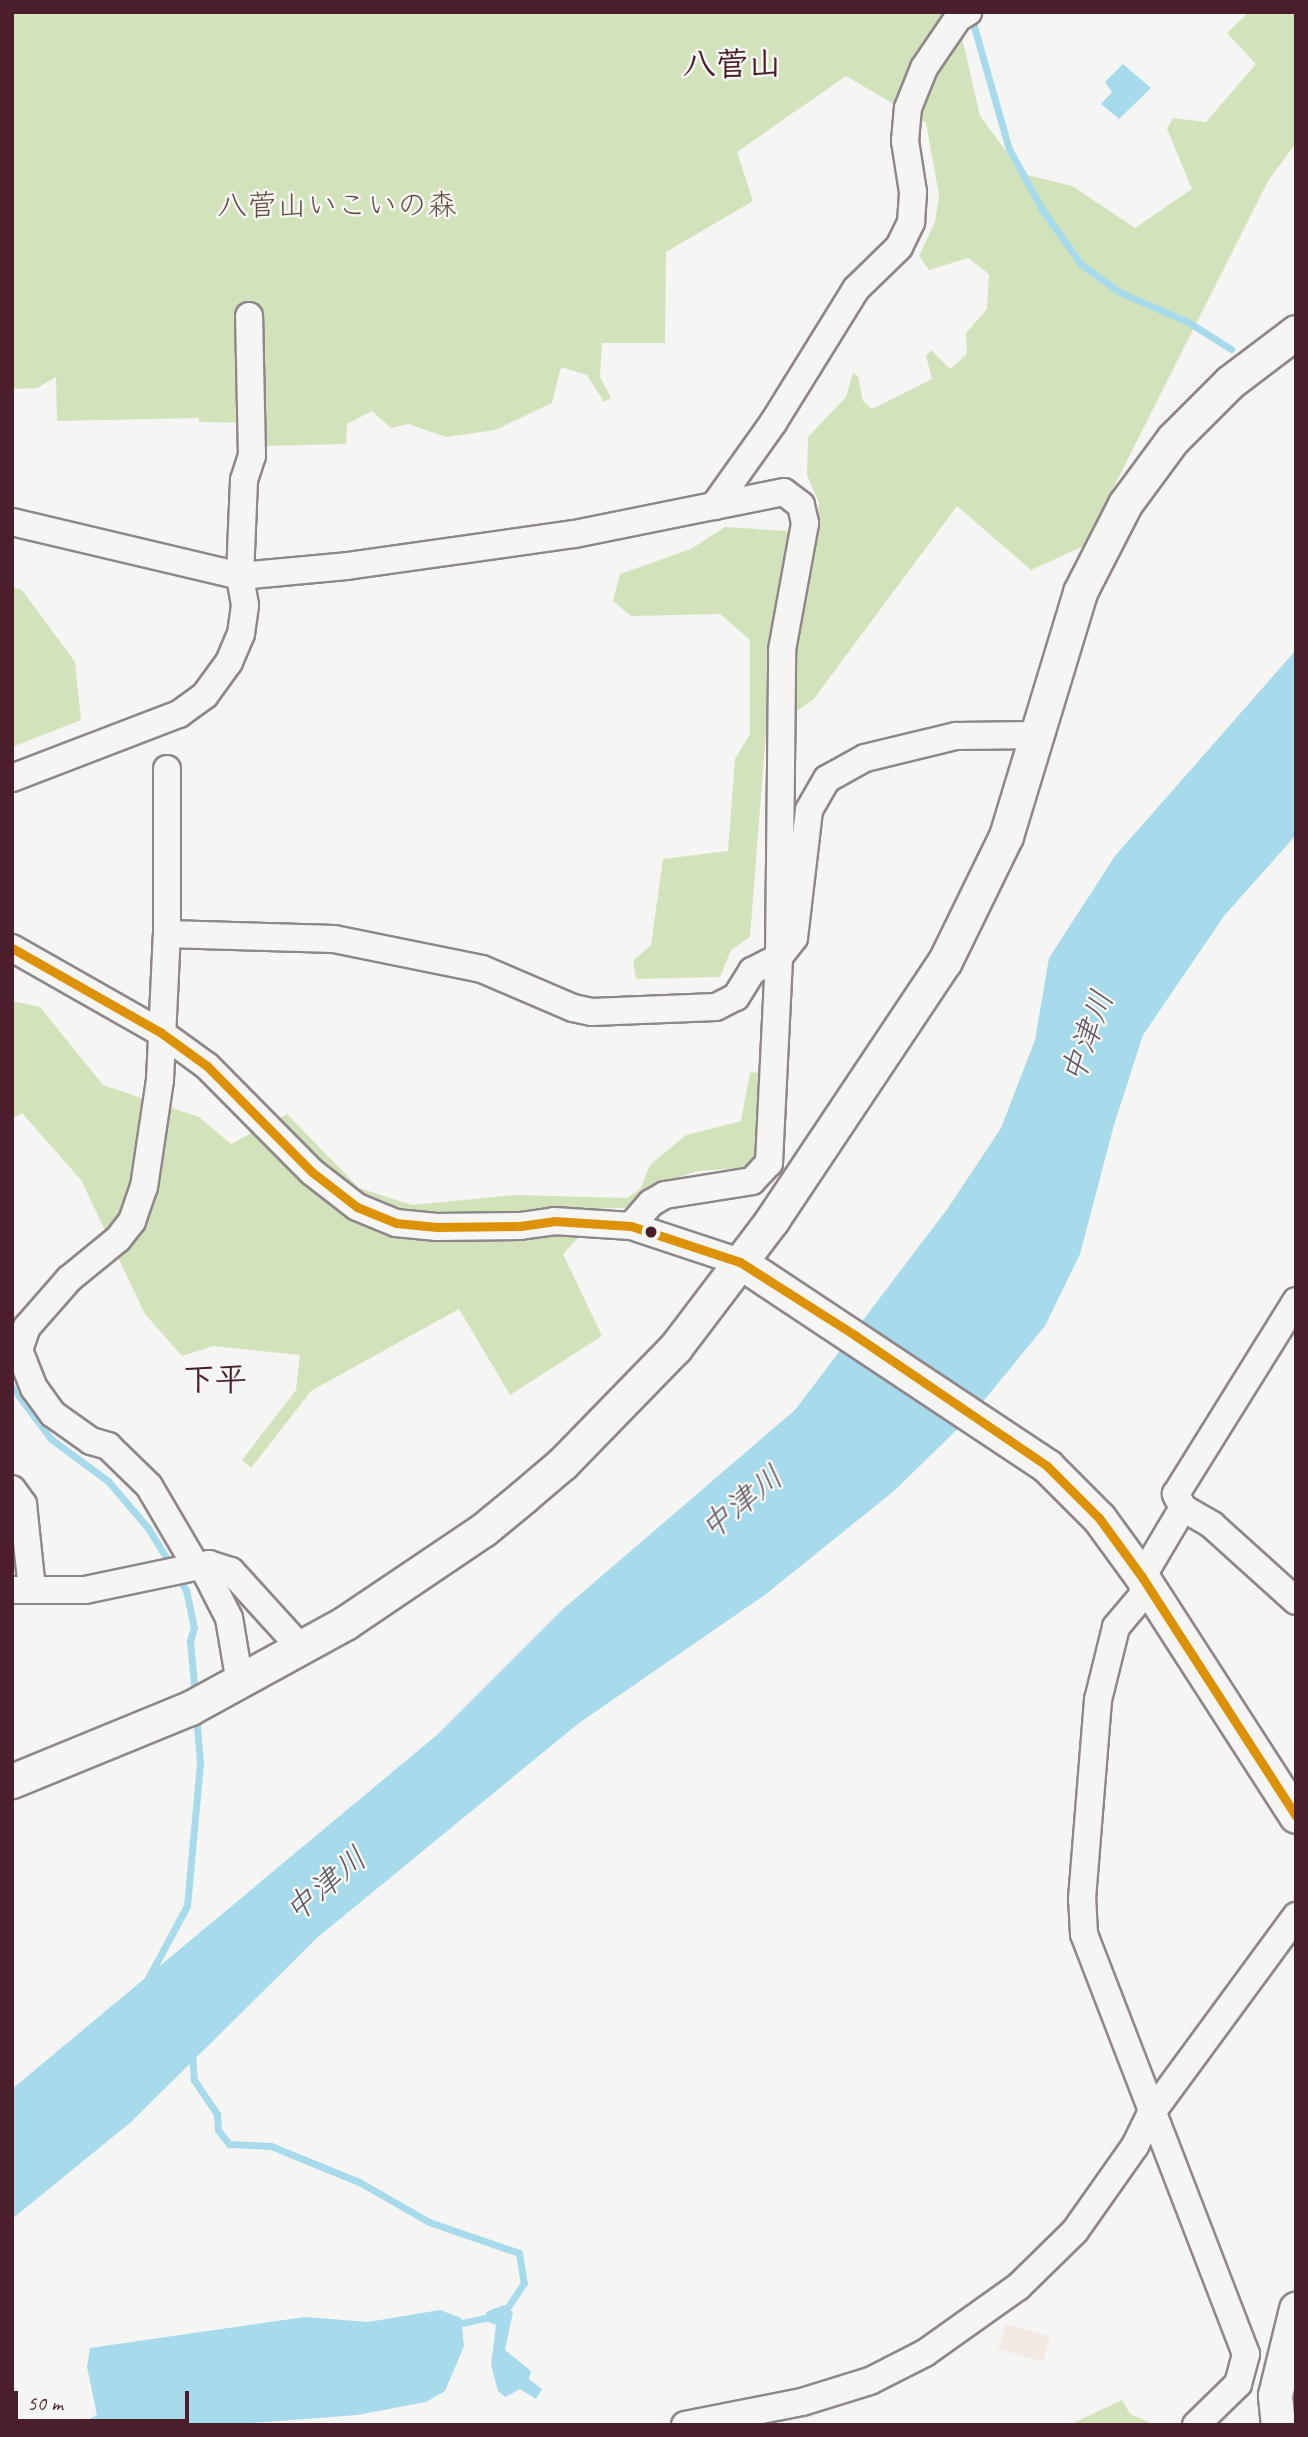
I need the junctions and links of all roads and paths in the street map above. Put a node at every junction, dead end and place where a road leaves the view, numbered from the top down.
1 (968, 12) edge
2 (249, 316) dead end
3 (1296, 332) edge
4 (714, 506) junction
5 (12, 522) edge
6 (240, 576) junction
7 (1038, 735) junction
8 (167, 769) dead end
9 (12, 778) edge
10 (167, 934) junction
11 (12, 948) edge
12 (779, 957) junction
13 (160, 1032) junction
14 (631, 1226) junction
15 (753, 1270) junction
16 (1296, 1301) edge
17 (15, 1352) edge
18 (12, 1489) edge
19 (1183, 1508) junction
20 (196, 1566) junction
21 (1142, 1577) junction
22 (22, 1590) edge
23 (1296, 1601) edge
24 (303, 1650) junction
25 (240, 1683) junction
26 (12, 1780) edge
27 (1296, 1816) edge
28 (1296, 1916) edge
29 (1150, 2115) junction
30 (1296, 2309) edge
31 (684, 2425) edge
32 (1196, 2425) edge
33 (1278, 2425) edge

1 - 4 street
2 - 6 street
3 - 7 street
4 - 6 street
4 - 12 street
5 - 6 street
6 - 9 street
7 - 12 street
7 - 15 street
8 - 10 street
10 - 12 street
10 - 13 street
11 - 13 street
12 - 14 street
13 - 14 street
13 - 17 street
14 - 15 street
15 - 21 street
15 - 24 street
16 - 19 street
17 - 20 street
18 - 22 street
19 - 21 street
19 - 23 street
20 - 22 street
20 - 24 street
20 - 25 street
21 - 27 street
21 - 29 street
24 - 25 street
25 - 26 street
28 - 29 street
29 - 31 street
29 - 32 street
30 - 33 street

